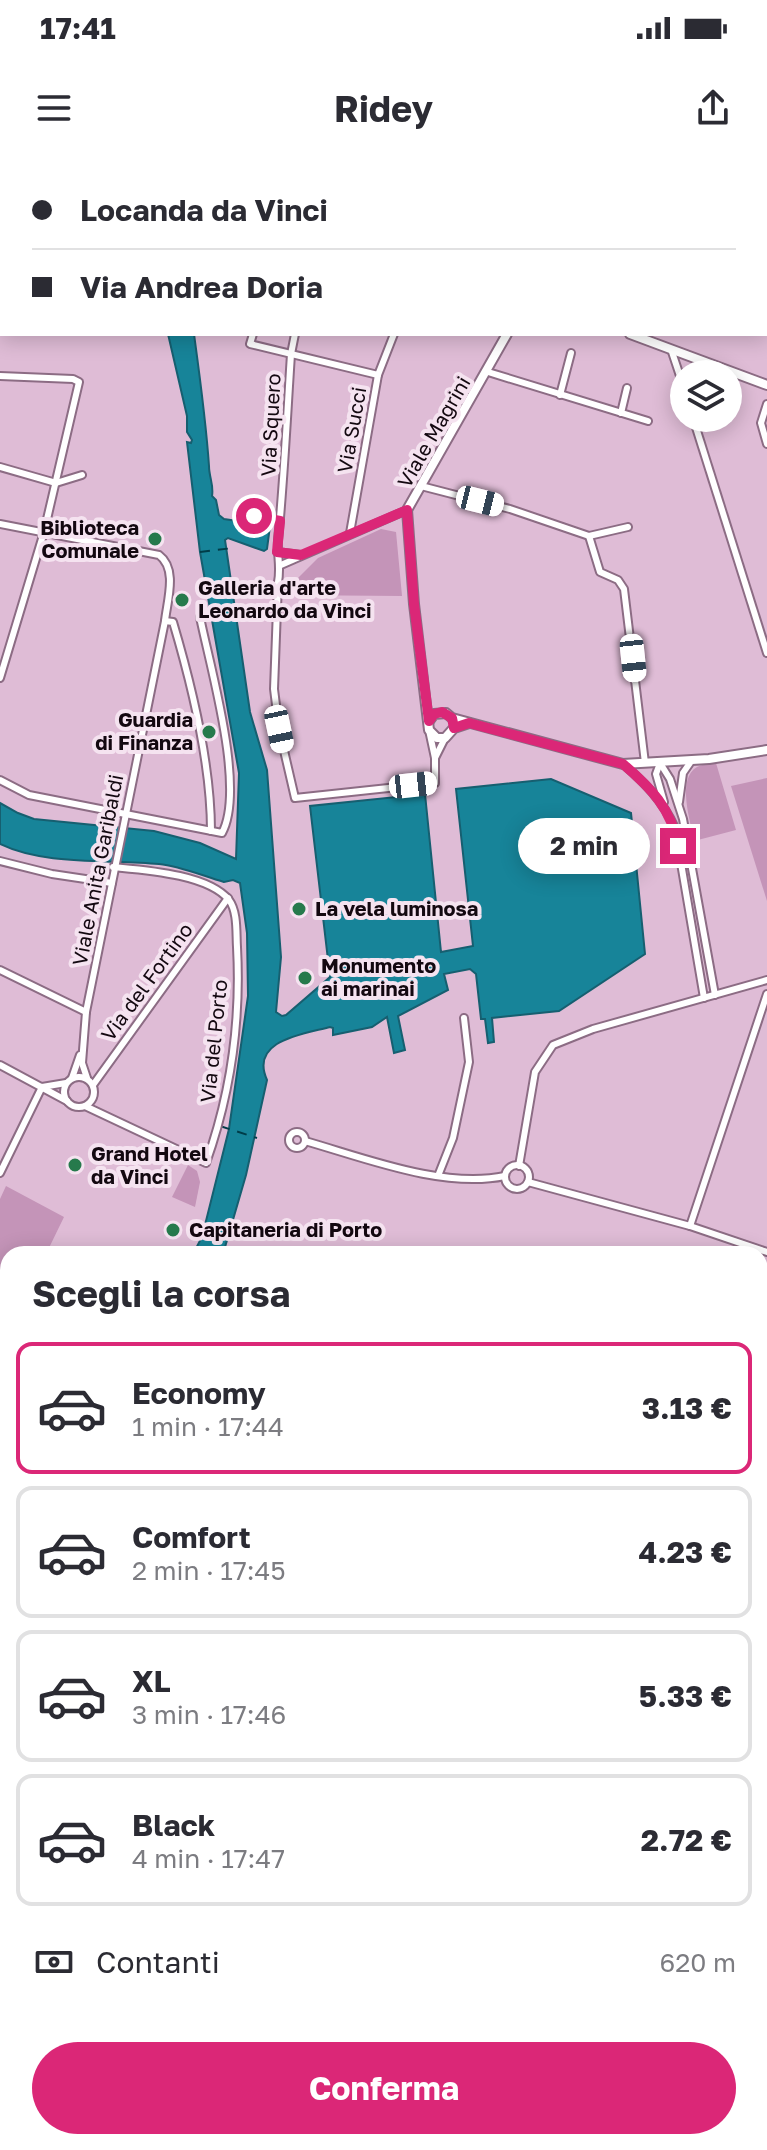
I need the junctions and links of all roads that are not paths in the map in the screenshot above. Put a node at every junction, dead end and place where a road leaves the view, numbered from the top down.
1 (252, 336) edge
2 (295, 336) edge
3 (393, 336) edge
4 (506, 336) edge
5 (639, 336) edge
6 (657, 336) edge
7 (670, 348) junction
8 (571, 353) dead end
9 (291, 354) junction
10 (674, 360) edge
11 (488, 372) junction
12 (378, 375) junction
13 (0, 376) edge
14 (767, 385) edge
15 (627, 388) dead end
16 (560, 395) junction
17 (767, 404) edge
18 (621, 413) junction
19 (648, 421) dead end
20 (697, 432) edge
21 (767, 444) edge
22 (0, 467) edge
23 (82, 475) dead end
24 (56, 483) junction
25 (421, 486) junction
26 (407, 510) junction
27 (254, 516) dead end
28 (280, 521) junction
29 (0, 524) edge
30 (628, 527) dead end
31 (44, 532) junction
32 (350, 533) junction
33 (589, 536) junction
34 (277, 552) junction
35 (301, 555) junction
36 (281, 565) junction
37 (200, 617) dead end
38 (165, 621) junction
39 (767, 653) edge
40 (0, 678) edge
41 (426, 694) junction
42 (450, 719) junction
43 (429, 726) junction
44 (445, 738) junction
45 (767, 750) edge
46 (435, 758) junction
47 (692, 760) junction
48 (660, 763) junction
49 (623, 764) junction
50 (645, 764) junction
51 (0, 780) edge
52 (679, 805) junction
53 (665, 807) junction
54 (125, 814) junction
55 (211, 831) junction
56 (0, 861) edge
57 (691, 862) junction
58 (681, 864) junction
59 (113, 867) junction
60 (112, 883) junction
61 (228, 898) junction
62 (0, 970) edge
63 (767, 980) edge
64 (767, 994) edge
65 (715, 995) junction
66 (704, 998) junction
67 (86, 1012) junction
68 (464, 1018) dead end
69 (82, 1048) junction
70 (0, 1065) edge
71 (87, 1078) junction
72 (70, 1080) junction
73 (93, 1085) junction
74 (42, 1087) junction
75 (67, 1101) junction
76 (85, 1106) junction
77 (305, 1141) dead end
78 (519, 1166) junction
79 (0, 1173) edge
80 (438, 1176) junction
81 (505, 1176) junction
82 (528, 1182) junction
83 (690, 1226) junction
84 (749, 1246) edge

1 - 9 street
2 - 9 street, Via Squero
3 - 12 street, Via Succi
4 - 11 street, Viale Magrini
5 - 7 street
6 - 7 street
7 - 10 street
7 - 14 street
8 - 16 street
9 - 12 street
9 - 28 street, Via Squero
11 - 16 street
11 - 25 street, Viale Magrini
12 - 32 street, Via Succi
13 - 24 street
15 - 18 street
16 - 18 street
17 - 21 street
18 - 19 street
20 - 39 street
22 - 24 street
23 - 24 street
24 - 31 street
25 - 26 street, Viale Magrini
25 - 33 street
26 - 32 street
26 - 41 street, Viale Magrini
27 - 28 street
28 - 34 street, Via Squero
29 - 31 street
30 - 33 street
31 - 38 street, Viale Anita Garibaldi
31 - 40 street
32 - 35 street
33 - 50 street
34 - 35 street
34 - 36 street, Via Squero
35 - 36 street
36 - 46 street, Viale Magrini
37 - 55 street
38 - 54 street, Viale Anita Garibaldi
38 - 55 street
41 - 42 street
41 - 43 street, Viale Magrini
42 - 43 street
42 - 44 street
42 - 49 street
43 - 44 street
43 - 46 street, Viale Magrini
44 - 46 street, Viale Magrini
45 - 47 street
47 - 48 street
47 - 52 street
48 - 50 street
48 - 52 street
48 - 53 street
49 - 50 street
49 - 53 street
51 - 54 street
52 - 57 street
53 - 58 street
54 - 55 street
54 - 59 street, Viale Anita Garibaldi
56 - 60 street
57 - 58 street
57 - 65 street
58 - 66 street
59 - 60 street, Viale Anita Garibaldi
59 - 61 street
60 - 67 street, Viale Anita Garibaldi
61 - 73 street, Via del Fortino
61 - 76 street, Via del Porto
62 - 67 street
63 - 65 street
64 - 83 street
65 - 66 street
66 - 78 street
67 - 69 street, Viale Anita Garibaldi
68 - 80 street
69 - 71 street, Viale Anita Garibaldi
69 - 72 street, Viale Anita Garibaldi
70 - 74 street
71 - 72 street
71 - 73 street
72 - 74 street
72 - 75 street
73 - 76 street
74 - 75 street
74 - 79 street
75 - 76 street
77 - 80 street
78 - 81 street
78 - 82 street
80 - 81 street
81 - 82 street
82 - 83 street
83 - 84 street

